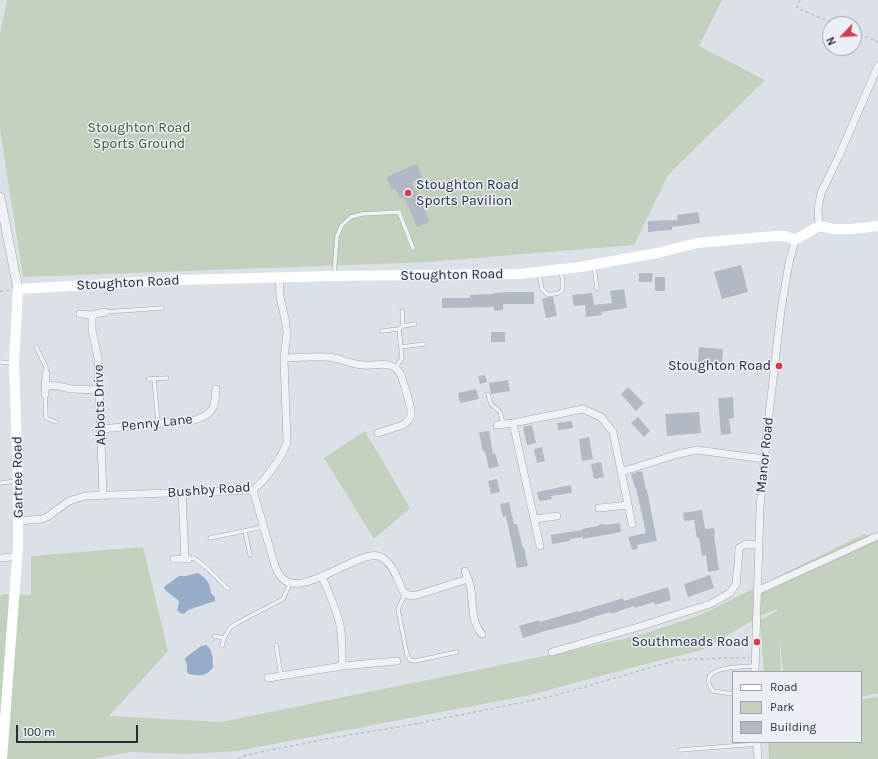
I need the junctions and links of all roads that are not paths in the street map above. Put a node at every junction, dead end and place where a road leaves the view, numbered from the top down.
1 (878, 66) edge
2 (0, 197) edge
3 (819, 226) junction
4 (878, 226) edge
5 (795, 240) junction
6 (414, 248) dead end
7 (594, 264) junction
8 (561, 269) junction
9 (539, 272) junction
10 (334, 276) junction
11 (279, 277) junction
12 (18, 289) junction
13 (596, 289) dead end
14 (162, 308) dead end
15 (402, 311) dead end
16 (105, 312) joint
17 (80, 314) dead end
18 (92, 315) junction
19 (416, 324) dead end
20 (403, 326) junction
21 (399, 329) junction
22 (382, 331) dead end
23 (424, 344) dead end
24 (36, 347) dead end
25 (401, 347) junction
26 (284, 358) junction
27 (0, 362) edge
28 (14, 363) junction
29 (396, 368) junction
30 (46, 374) joint
31 (167, 378) dead end
32 (148, 379) dead end
33 (154, 379) junction
34 (45, 385) junction
35 (216, 389) dead end
36 (99, 390) junction
37 (45, 394) joint
38 (488, 394) dead end
39 (56, 422) dead end
40 (158, 423) junction
41 (512, 423) junction
42 (500, 425) joint
43 (101, 429) junction
44 (378, 433) dead end
45 (764, 459) junction
46 (621, 472) junction
47 (18, 481) junction
48 (0, 483) edge
49 (253, 490) junction
50 (182, 492) junction
51 (103, 496) junction
52 (628, 505) junction
53 (599, 508) dead end
54 (557, 516) dead end
55 (534, 519) junction
56 (19, 521) junction
57 (632, 524) dead end
58 (263, 527) junction
59 (245, 531) junction
60 (878, 536) edge
61 (210, 538) dead end
62 (869, 540) junction
63 (878, 544) edge
64 (758, 545) junction
65 (540, 546) dead end
66 (18, 555) junction
67 (250, 555) dead end
68 (0, 558) edge
69 (174, 559) dead end
70 (187, 559) junction
71 (466, 571) dead end
72 (322, 577) junction
73 (468, 579) junction
74 (290, 583) junction
75 (228, 589) dead end
76 (757, 591) junction
77 (405, 594) junction
78 (482, 634) dead end
79 (214, 636) dead end
80 (224, 638) junction
81 (276, 644) dead end
82 (222, 646) dead end
83 (457, 652) dead end
84 (552, 652) dead end
85 (397, 661) dead end
86 (755, 665) edge
87 (342, 666) junction
88 (281, 676) junction
89 (268, 678) dead end
90 (732, 694) edge
91 (757, 743) edge
92 (680, 750) dead end
93 (2, 759) edge
94 (758, 759) edge

1 - 3 street
2 - 12 street, Gartree Road
3 - 4 main road
3 - 5 main road
5 - 7 main road, Stoughton Road
5 - 45 street, Manor Road
6 - 10 lane
7 - 8 main road, Stoughton Road
7 - 13 lane
8 - 9 main road, Stoughton Road
8 - 9 lane
9 - 10 main road, Stoughton Road
10 - 11 main road, Stoughton Road
11 - 12 main road, Stoughton Road
11 - 26 street, Bushby Road
12 - 28 main road, Gartree Road
14 - 16 lane
15 - 20 lane
16 - 18 street
17 - 18 street
18 - 36 street, Abbots Drive
19 - 20 lane
20 - 21 lane
21 - 22 lane
21 - 25 lane
23 - 25 lane
24 - 30 lane
25 - 29 lane
26 - 29 street
26 - 49 street, Bushby Road
27 - 28 lane
28 - 47 main road, Gartree Road
29 - 44 street
30 - 34 street
31 - 33 lane
32 - 33 lane
33 - 40 lane
34 - 36 street
34 - 37 street
35 - 40 street, Penny Lane
36 - 43 street, Abbots Drive
37 - 39 lane
38 - 42 lane
40 - 43 street, Penny Lane
41 - 42 street
41 - 46 street
41 - 55 street
43 - 51 street, Abbots Drive
45 - 46 street
45 - 64 street, Manor Road
46 - 52 street
47 - 48 lane
47 - 56 main road, Gartree Road
49 - 50 street, Bushby Road
49 - 58 street
50 - 51 street, Bushby Road
50 - 70 street
51 - 56 street, Bushby Road
52 - 53 street
52 - 57 street
54 - 55 street
55 - 65 street
56 - 66 main road, Gartree Road
58 - 59 lane
58 - 74 street
59 - 61 lane
59 - 67 lane
60 - 62 street
62 - 63 street
62 - 76 street
64 - 76 street, Manor Road
64 - 84 street
66 - 68 street
66 - 93 main road, Gartree Road
69 - 70 street
70 - 75 lane
71 - 73 street
72 - 74 street
72 - 77 street
72 - 87 street
73 - 77 street
73 - 78 street
74 - 80 lane
76 - 86 street, Manor Road
77 - 83 lane
79 - 80 lane
80 - 82 lane
81 - 88 lane
85 - 87 street
86 - 90 lane
87 - 88 street
88 - 89 street
91 - 92 lane
91 - 94 street

